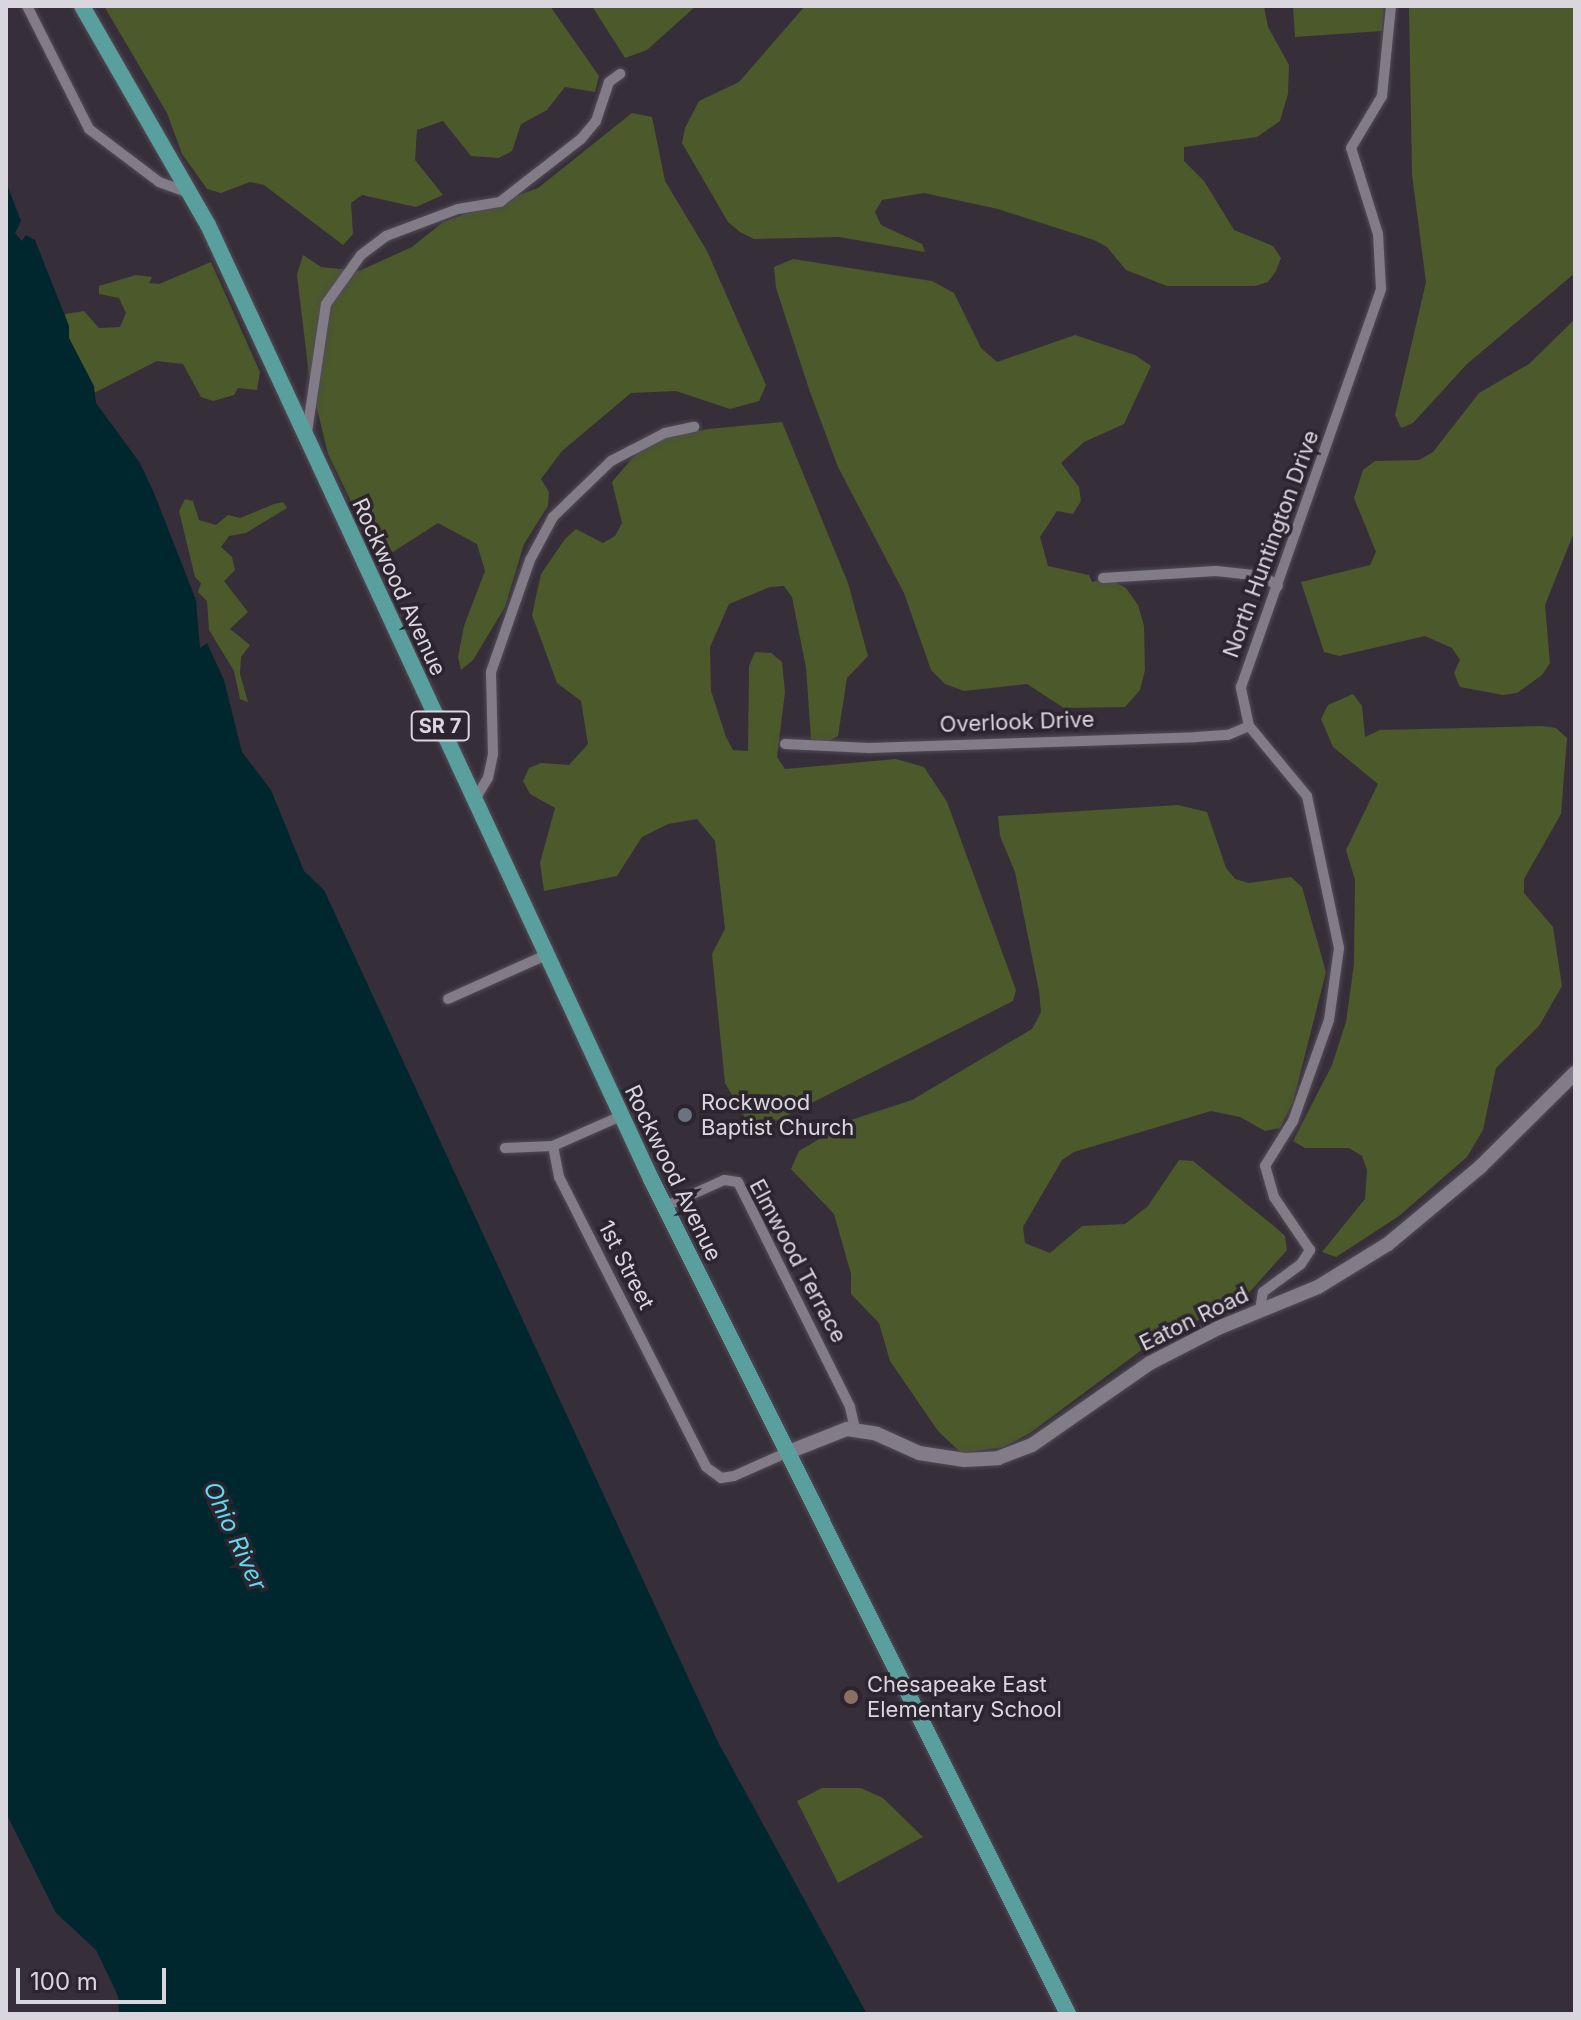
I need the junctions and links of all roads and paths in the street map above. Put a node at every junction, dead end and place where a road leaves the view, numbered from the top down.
1 (27, 6) edge
2 (82, 6) edge
3 (1391, 6) edge
4 (620, 74) dead end
5 (192, 194) junction
6 (694, 427) dead end
7 (306, 441) junction
8 (1103, 578) dead end
9 (1278, 586) junction
10 (1249, 726) junction
11 (785, 744) dead end
12 (474, 801) junction
13 (546, 955) junction
14 (448, 999) dead end
15 (1575, 1073) edge
16 (621, 1116) junction
17 (553, 1146) junction
18 (505, 1148) dead end
19 (664, 1207) junction
20 (1260, 1310) junction
21 (855, 1429) junction
22 (786, 1453) junction
23 (1068, 2014) edge

1 - 5 street
2 - 5 main road, Rockwood Avenue / SR 7
3 - 9 street, North Huntington Drive
4 - 7 street
5 - 7 main road, Rockwood Avenue / SR 7
6 - 12 street
7 - 12 main road, Rockwood Avenue / SR 7
8 - 9 street
9 - 10 street, North Huntington Drive
10 - 11 street, Overlook Drive
10 - 20 street, North Huntington Drive
12 - 13 main road, Rockwood Avenue / SR 7
13 - 14 street
13 - 16 main road, Rockwood Avenue / SR 7
15 - 20 street, Eaton Road
16 - 17 street
16 - 19 main road, Rockwood Avenue / SR 7
17 - 18 street
17 - 22 street, 1st Street
19 - 21 street, Elmwood Terrace
19 - 22 main road, Rockwood Avenue / SR 7
20 - 21 street, Eaton Road
21 - 22 street
22 - 23 main road, SR 7

